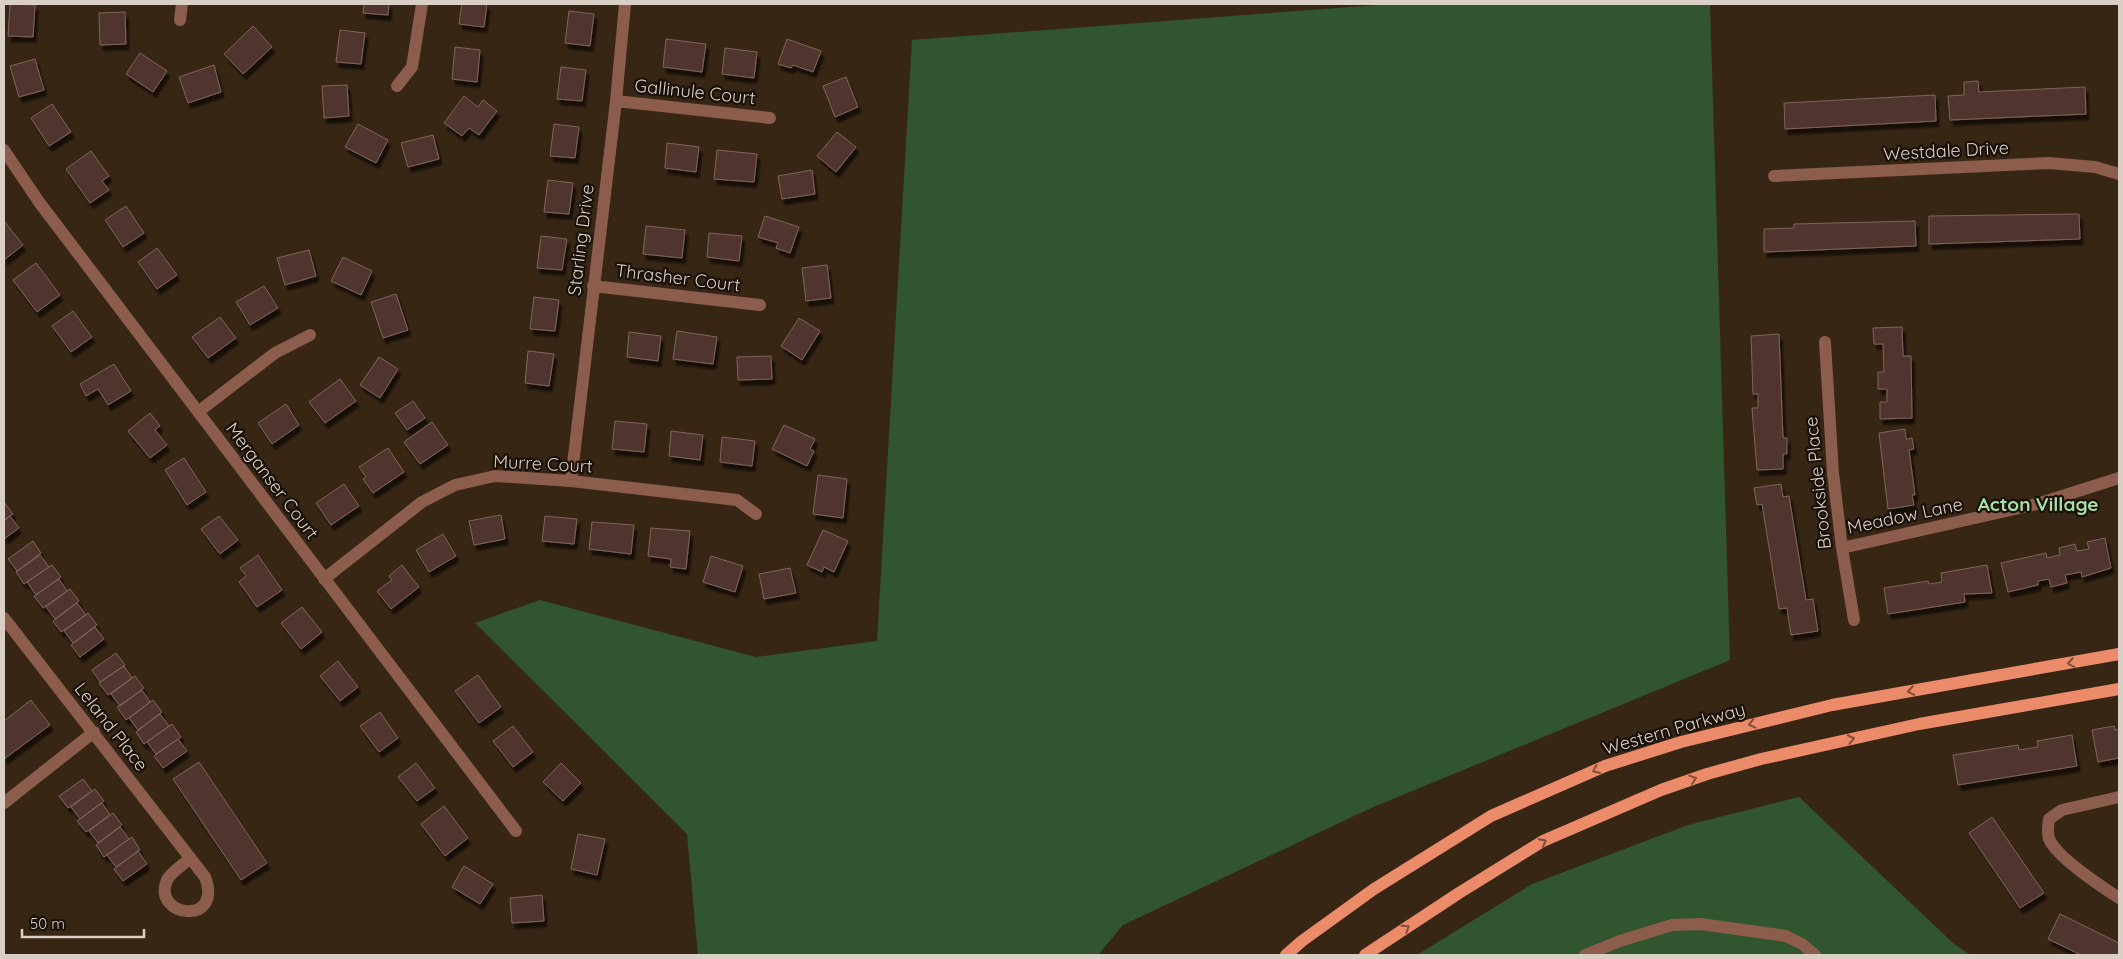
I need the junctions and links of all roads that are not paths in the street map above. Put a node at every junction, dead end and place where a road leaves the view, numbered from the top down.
1 (182, 4) edge
2 (422, 4) edge
3 (625, 4) edge
4 (180, 20) dead end
5 (397, 86) dead end
6 (616, 101) junction
7 (770, 118) dead end
8 (4, 150) edge
9 (2119, 174) edge
10 (1774, 176) dead end
11 (593, 286) junction
12 (760, 305) dead end
13 (310, 335) dead end
14 (1825, 342) dead end
15 (198, 412) junction
16 (2119, 478) edge
17 (571, 481) junction
18 (756, 514) dead end
19 (1842, 548) junction
20 (324, 579) junction
21 (4, 618) edge
22 (1854, 620) dead end
23 (2119, 654) edge
24 (2119, 689) edge
25 (94, 732) junction
26 (2119, 797) edge
27 (4, 803) edge
28 (516, 831) dead end
29 (189, 859) dead end
30 (2119, 898) edge
31 (1286, 955) edge
32 (1365, 955) edge
33 (1585, 955) edge
34 (1814, 955) edge

1 - 4 street
2 - 5 street
3 - 6 street, Starling Drive
6 - 7 street, Gallinule Court
6 - 11 street, Starling Drive
8 - 15 street, Merganser Court
9 - 10 street, Westdale Drive
11 - 12 street, Thrasher Court
11 - 17 street, Starling Drive
13 - 15 street
14 - 19 street, Brookside Place
15 - 20 street, Merganser Court
16 - 19 street, Meadow Lane
17 - 18 street, Murre Court
17 - 20 street, Murre Court
19 - 22 street, Brookside Place
20 - 28 street, Merganser Court
21 - 25 street, Leland Place
23 -> 31 main road, Western Parkway
32 -> 24 main road
25 - 27 street
25 - 29 street, Leland Place
26 - 30 street
33 - 34 street

